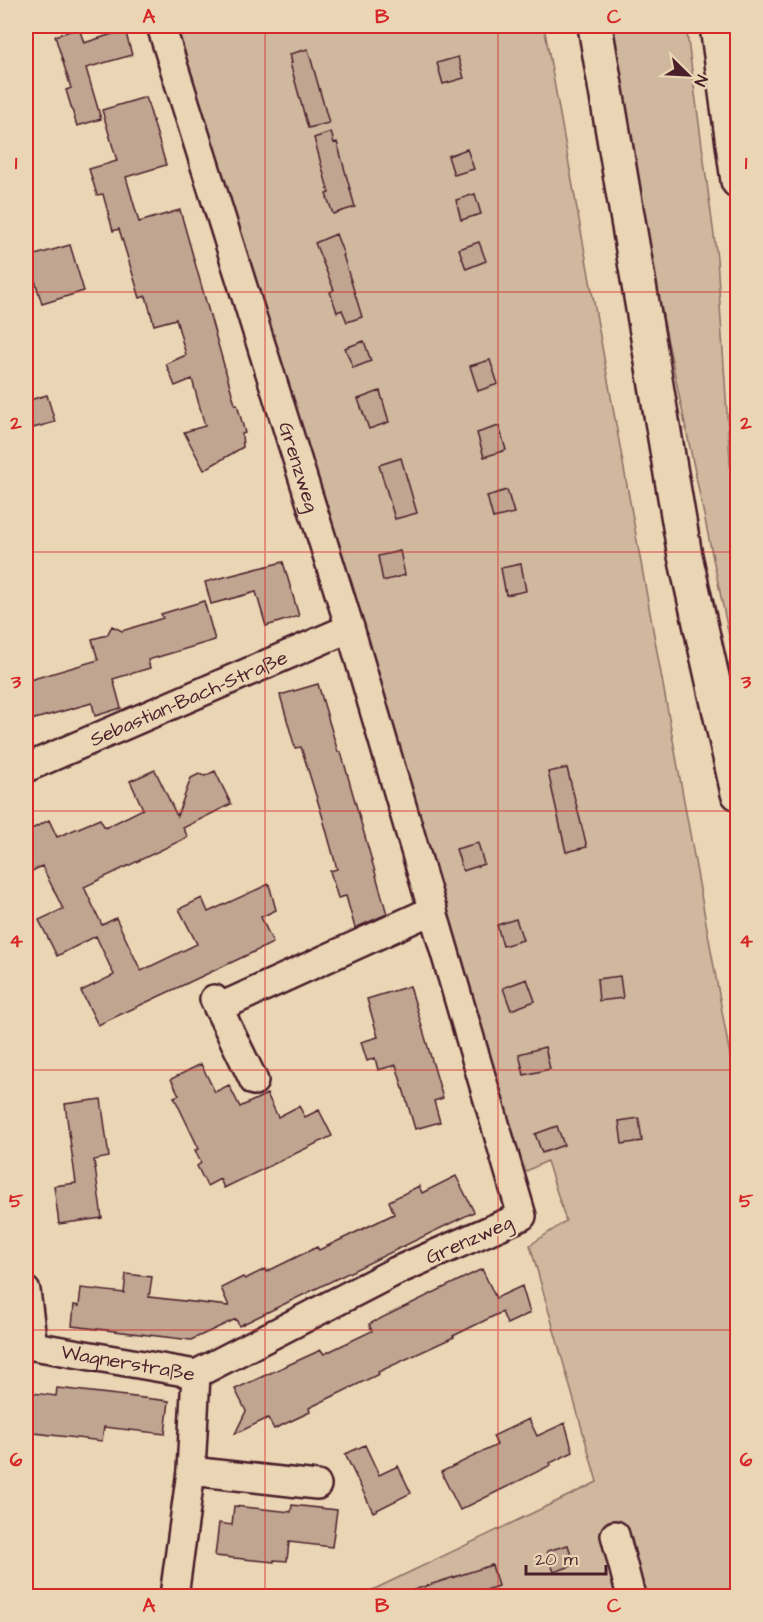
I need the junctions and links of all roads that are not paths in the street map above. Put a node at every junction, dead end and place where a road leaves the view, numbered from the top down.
1 (161, 26) edge
2 (595, 26) edge
3 (717, 26) edge
4 (738, 182) edge
5 (350, 628) junction
6 (26, 768) edge
7 (738, 793) edge
8 (433, 910) junction
9 (254, 1081) dead end
10 (26, 1292) edge
11 (29, 1348) edge
12 (196, 1374) junction
13 (191, 1471) junction
14 (317, 1485) dead end
15 (615, 1535) dead end
16 (174, 1596) edge
17 (631, 1596) edge

1 - 5 street, Grenzweg
2 - 7 highway
3 - 4 highway
5 - 6 street, Sebastian-Bach-Straße
5 - 8 street, Grenzweg
8 - 9 street
8 - 12 street, Grenzweg
10 - 11 street, Wagnerstraße
11 - 12 street, Wagnerstraße
12 - 13 street, Wagnerstraße
13 - 14 street
13 - 16 street, Wagnerstraße
15 - 17 street

